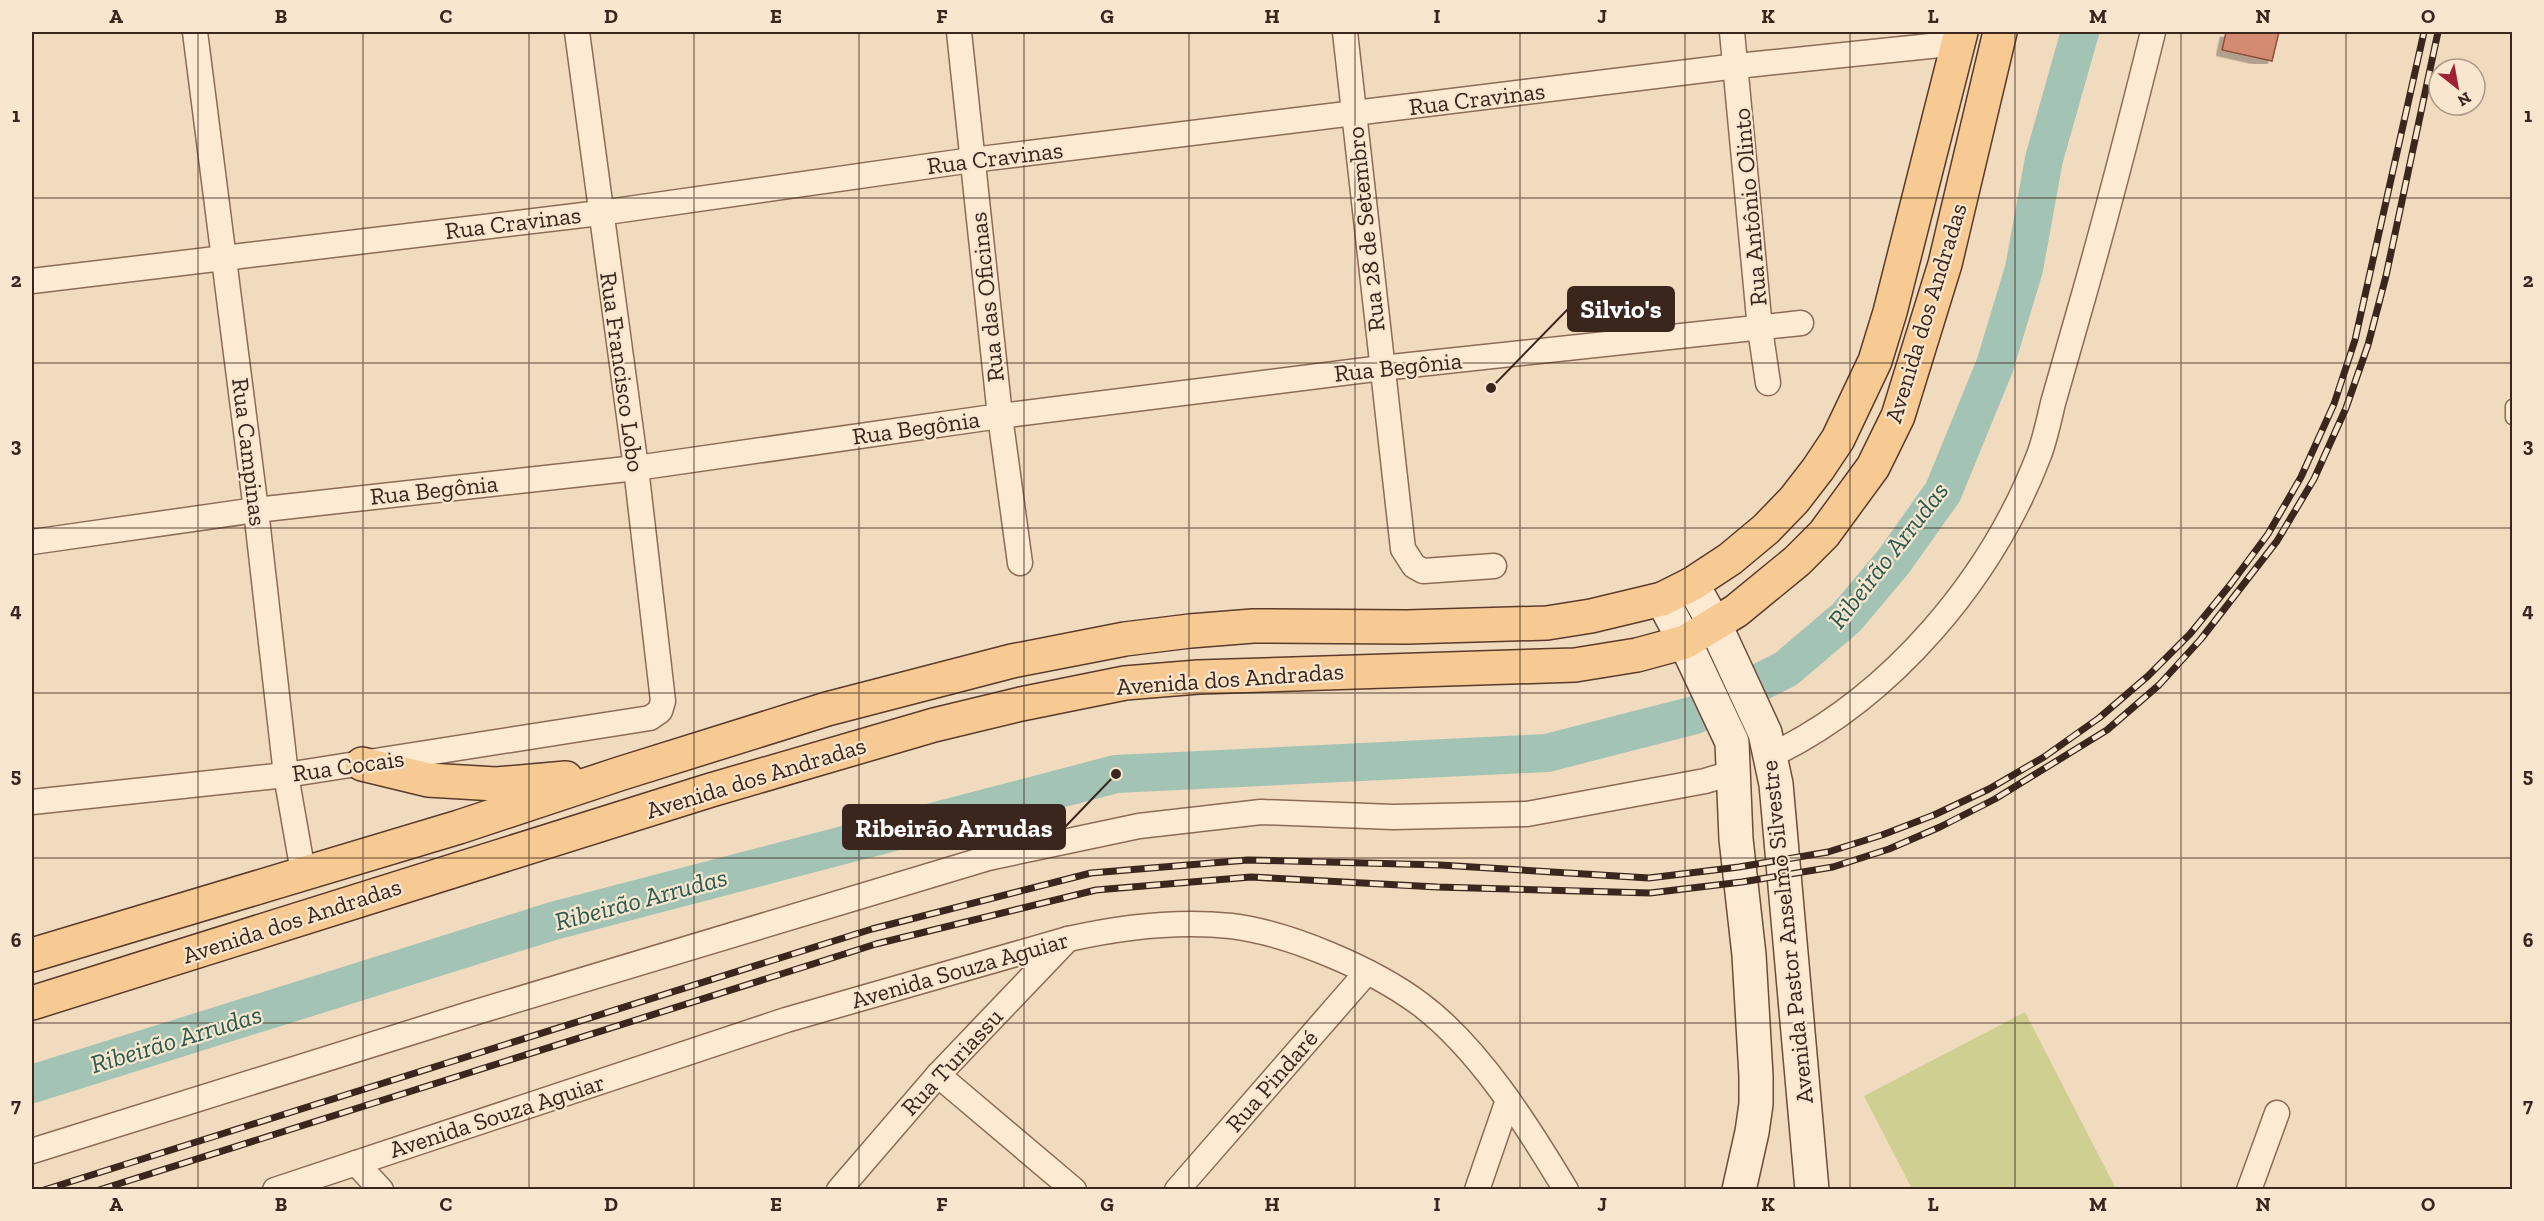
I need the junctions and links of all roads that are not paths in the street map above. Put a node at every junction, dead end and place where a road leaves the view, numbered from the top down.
1 (195, 32) edge
2 (577, 32) edge
3 (959, 32) edge
4 (1345, 32) edge
5 (1732, 32) edge
6 (2000, 32) edge
7 (2153, 32) edge
8 (1960, 37) edge
9 (1737, 66) junction
10 (1354, 114) junction
11 (972, 160) junction
12 (600, 213) junction
13 (225, 257) junction
14 (32, 281) edge
15 (1801, 323) dead end
16 (1760, 329) junction
17 (1382, 368) junction
18 (1768, 383) dead end
19 (2512, 406) edge
20 (1000, 416) junction
21 (2512, 418) edge
22 (636, 468) junction
23 (256, 510) junction
24 (32, 542) edge
25 (1020, 563) dead end
26 (1494, 566) dead end
27 (1692, 584) junction
28 (1662, 599) junction
29 (1719, 636) junction
30 (1690, 651) junction
31 (660, 711) joint
32 (1767, 744) junction
33 (1733, 757) junction
34 (362, 764) junction
35 (619, 774) junction
36 (286, 775) junction
37 (32, 802) edge
38 (303, 872) junction
39 (1068, 939) junction
40 (32, 955) edge
41 (1367, 972) junction
42 (32, 1003) edge
43 (938, 1075) junction
44 (1508, 1100) junction
45 (2277, 1113) dead end
46 (32, 1151) edge
47 (356, 1163) junction
48 (275, 1190) edge
49 (381, 1190) edge
50 (839, 1190) edge
51 (1074, 1190) edge
52 (1177, 1190) edge
53 (1477, 1190) edge
54 (1566, 1190) edge
55 (1739, 1190) edge
56 (1812, 1190) edge
57 (2249, 1190) edge

1 - 13 street, Rua Campinas
2 - 12 street, Rua Francisco Lobo
3 - 11 street, Rua das Oficinas
4 - 10 street, Rua 28 de Setembro
5 - 9 street, Rua Antônio Olinto
6 - 29 main road, Avenida dos Andradas
7 - 32 street
8 - 9 street, Rua Cravinas
8 - 27 main road, Avenida dos Andradas
9 - 10 street, Rua Cravinas
9 - 16 street, Rua Antônio Olinto
10 - 11 street, Rua Cravinas
10 - 17 street, Rua 28 de Setembro
11 - 12 street, Rua Cravinas
11 - 20 street, Rua das Oficinas
12 - 13 street, Rua Cravinas
12 - 22 street, Rua Francisco Lobo
13 - 14 street, Rua Cravinas
13 - 23 street, Rua Campinas
15 - 16 street, Rua Begônia
16 - 17 street, Rua Begônia
16 - 18 street, Rua Antônio Olinto
17 - 20 street, Rua Begônia
17 - 26 street, Rua 28 de Setembro
19 - 21 lane
20 - 22 street, Rua Begônia
20 - 25 street, Rua das Oficinas
22 - 23 street, Rua Begônia
22 - 31 street, Rua Francisco Lobo
23 - 24 street, Rua Begônia
23 - 36 street, Rua Campinas
27 - 28 main road, Avenida dos Andradas
27 - 29 main road, Avenida Pastor Anselmo Silvestre
28 - 30 main road, Avenida Pastor Anselmo Silvestre
28 - 35 main road, Avenida dos Andradas
29 - 30 main road, Avenida dos Andradas
29 - 32 main road, Avenida Pastor Anselmo Silvestre
30 - 33 main road, Avenida Pastor Anselmo Silvestre
30 - 42 main road, Avenida dos Andradas
31 - 34 street, Rua Cocais
32 - 56 main road, Avenida Pastor Anselmo Silvestre
33 - 46 street
33 - 55 main road, Avenida Pastor Anselmo Silvestre
34 - 35 main road
34 - 36 street, Rua Cocais
35 - 38 main road, Avenida dos Andradas
36 - 37 street, Rua Cocais
36 - 38 street, Rua Campinas
38 - 40 main road, Avenida dos Andradas
39 - 41 street, Avenida Souza Aguiar
39 - 43 street, Rua Turiassu
39 - 47 street, Avenida Souza Aguiar
41 - 44 street, Avenida Souza Aguiar
41 - 52 street, Rua Pindaré
43 - 50 street, Rua Turiassu
43 - 51 street
44 - 53 street
44 - 54 street, Avenida Souza Aguiar
45 - 57 street
47 - 48 street, Avenida Souza Aguiar
47 - 49 street

